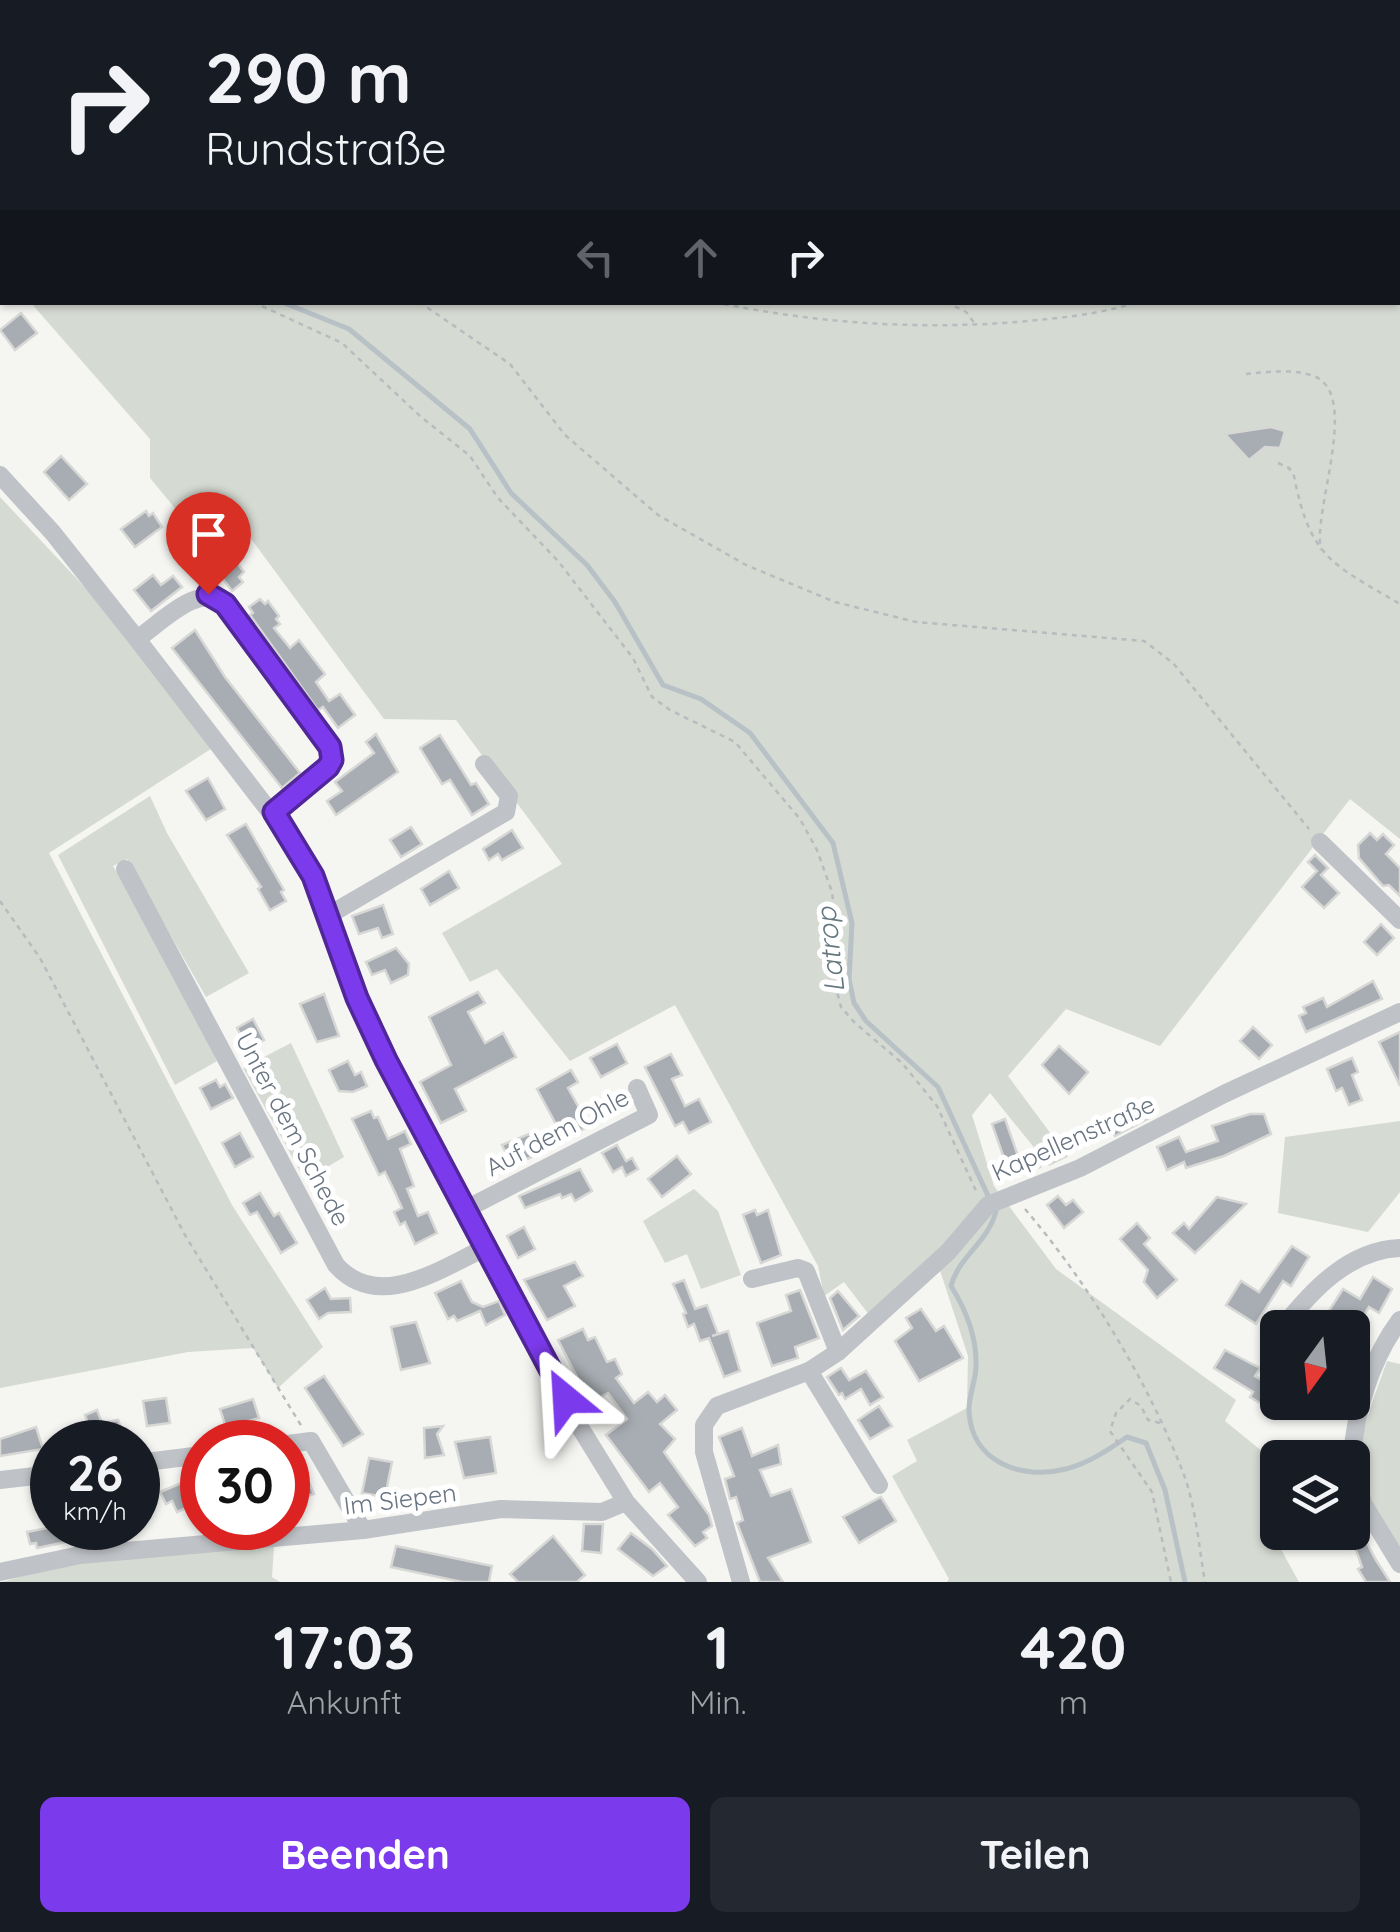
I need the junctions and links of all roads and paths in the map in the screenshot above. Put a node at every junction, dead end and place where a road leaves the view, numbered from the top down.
1 (260, 305) edge
2 (424, 305) edge
3 (730, 305) edge
4 (952, 305) edge
5 (1126, 305) edge
6 (976, 325) junction
7 (1246, 374) dead end
8 (1278, 463) dead end
9 (0, 475) edge
10 (1321, 550) junction
11 (1400, 604) edge
12 (137, 639) junction
13 (484, 764) dead end
14 (274, 812) junction
15 (1320, 842) joint
16 (125, 869) dead end
17 (0, 901) edge
18 (329, 916) junction
19 (1400, 920) edge
20 (1400, 1012) edge
21 (637, 1088) dead end
22 (997, 1200) junction
23 (466, 1209) junction
24 (487, 1247) junction
25 (1400, 1248) edge
26 (752, 1278) dead end
27 (1297, 1310) edge
28 (1400, 1320) edge
29 (838, 1352) junction
30 (809, 1372) junction
31 (1160, 1423) junction
32 (1355, 1440) edge
33 (311, 1441) joint
34 (30, 1477) edge
35 (0, 1480) edge
36 (879, 1485) dead end
37 (626, 1502) junction
38 (1370, 1515) edge
39 (363, 1530) junction
40 (1400, 1564) edge
41 (0, 1572) edge
42 (698, 1582) edge
43 (741, 1582) edge
44 (1171, 1582) edge
45 (1205, 1582) edge

1 - 22 path
2 - 15 path
3 - 6 path
4 - 6 path
5 - 6 path
7 - 10 path
8 - 10 path
9 - 12 street
10 - 11 path
12 - 14 street
12 - 14 street
13 - 18 street
14 - 18 street
15 - 19 street
16 - 24 street, Unter dem Schede
17 - 33 path
18 - 23 street
20 - 22 street, Kapellenstraße
21 - 23 street, Auf dem Ohle
22 - 29 street, Kapellenstraße
22 - 31 path
23 - 24 street
24 - 37 street
25 - 27 street
26 - 29 street
28 - 32 street
29 - 30 street, Kapellenstraße
30 - 36 street
30 - 43 street, Kapellenstraße
31 - 44 path
31 - 45 path
33 - 39 street
34 - 35 street
37 - 39 street, Im Siepen
37 - 42 street
38 - 40 street
39 - 41 street, Im Siepen

